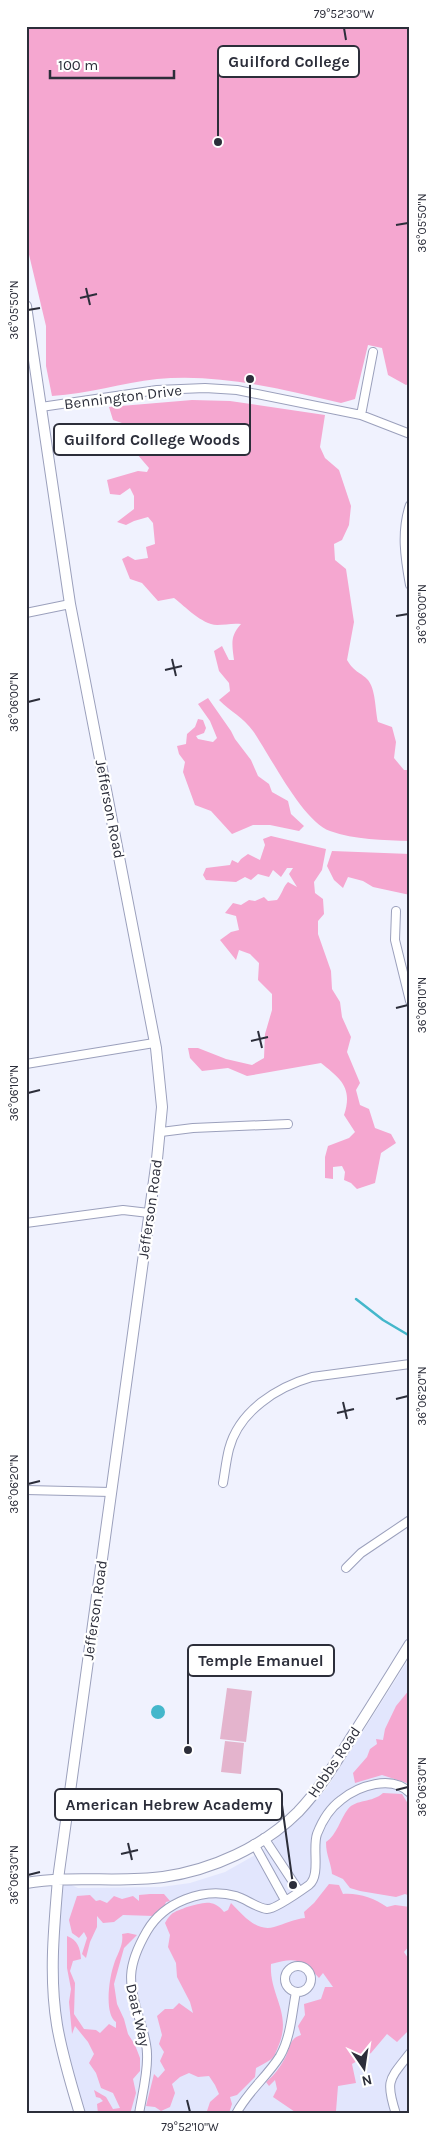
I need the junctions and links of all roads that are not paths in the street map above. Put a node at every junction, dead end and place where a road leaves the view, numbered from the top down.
1 (26, 306) edge
2 (373, 352) dead end
3 (41, 407) junction
4 (361, 415) junction
5 (410, 434) edge
6 (410, 505) edge
7 (410, 585) edge
8 (70, 604) junction
9 (26, 612) edge
10 (396, 911) dead end
11 (410, 1001) edge
12 (154, 1043) junction
13 (26, 1064) edge
14 (288, 1124) dead end
15 (161, 1132) junction
16 (149, 1212) junction
17 (26, 1223) edge
18 (410, 1364) edge
19 (223, 1484) dead end
20 (26, 1490) edge
21 (111, 1492) junction
22 (410, 1520) edge
23 (346, 1568) dead end
24 (410, 1644) edge
25 (410, 1793) edge
26 (264, 1838) junction
27 (254, 1844) junction
28 (58, 1879) junction
29 (26, 1883) edge
30 (299, 1891) junction
31 (285, 1900) junction
32 (296, 1992) dead end
33 (410, 2053) edge
34 (80, 2114) edge
35 (139, 2114) edge
36 (236, 2114) edge
37 (396, 2114) edge

1 - 3 street, Jefferson Road
2 - 4 street
3 - 4 street, Bennington Drive
3 - 8 street, Jefferson Road
4 - 5 street, Bennington Drive
6 - 7 street
8 - 9 street
8 - 12 street, Jefferson Road
10 - 11 street
12 - 13 street
12 - 15 street, Jefferson Road
14 - 15 street
15 - 16 street, Jefferson Road
16 - 17 street
16 - 21 street, Jefferson Road
18 - 19 street
20 - 21 street
21 - 28 street, Jefferson Road
22 - 23 street
24 - 26 street, Hobbs Road
25 - 30 street
26 - 27 street, Hobbs Road
26 - 30 street
27 - 28 street, Hobbs Road
27 - 31 street
28 - 29 street, Hobbs Road
28 - 34 street, Jefferson Road
30 - 31 street
31 - 35 street, Daat Way
32 - 36 street
33 - 37 street

